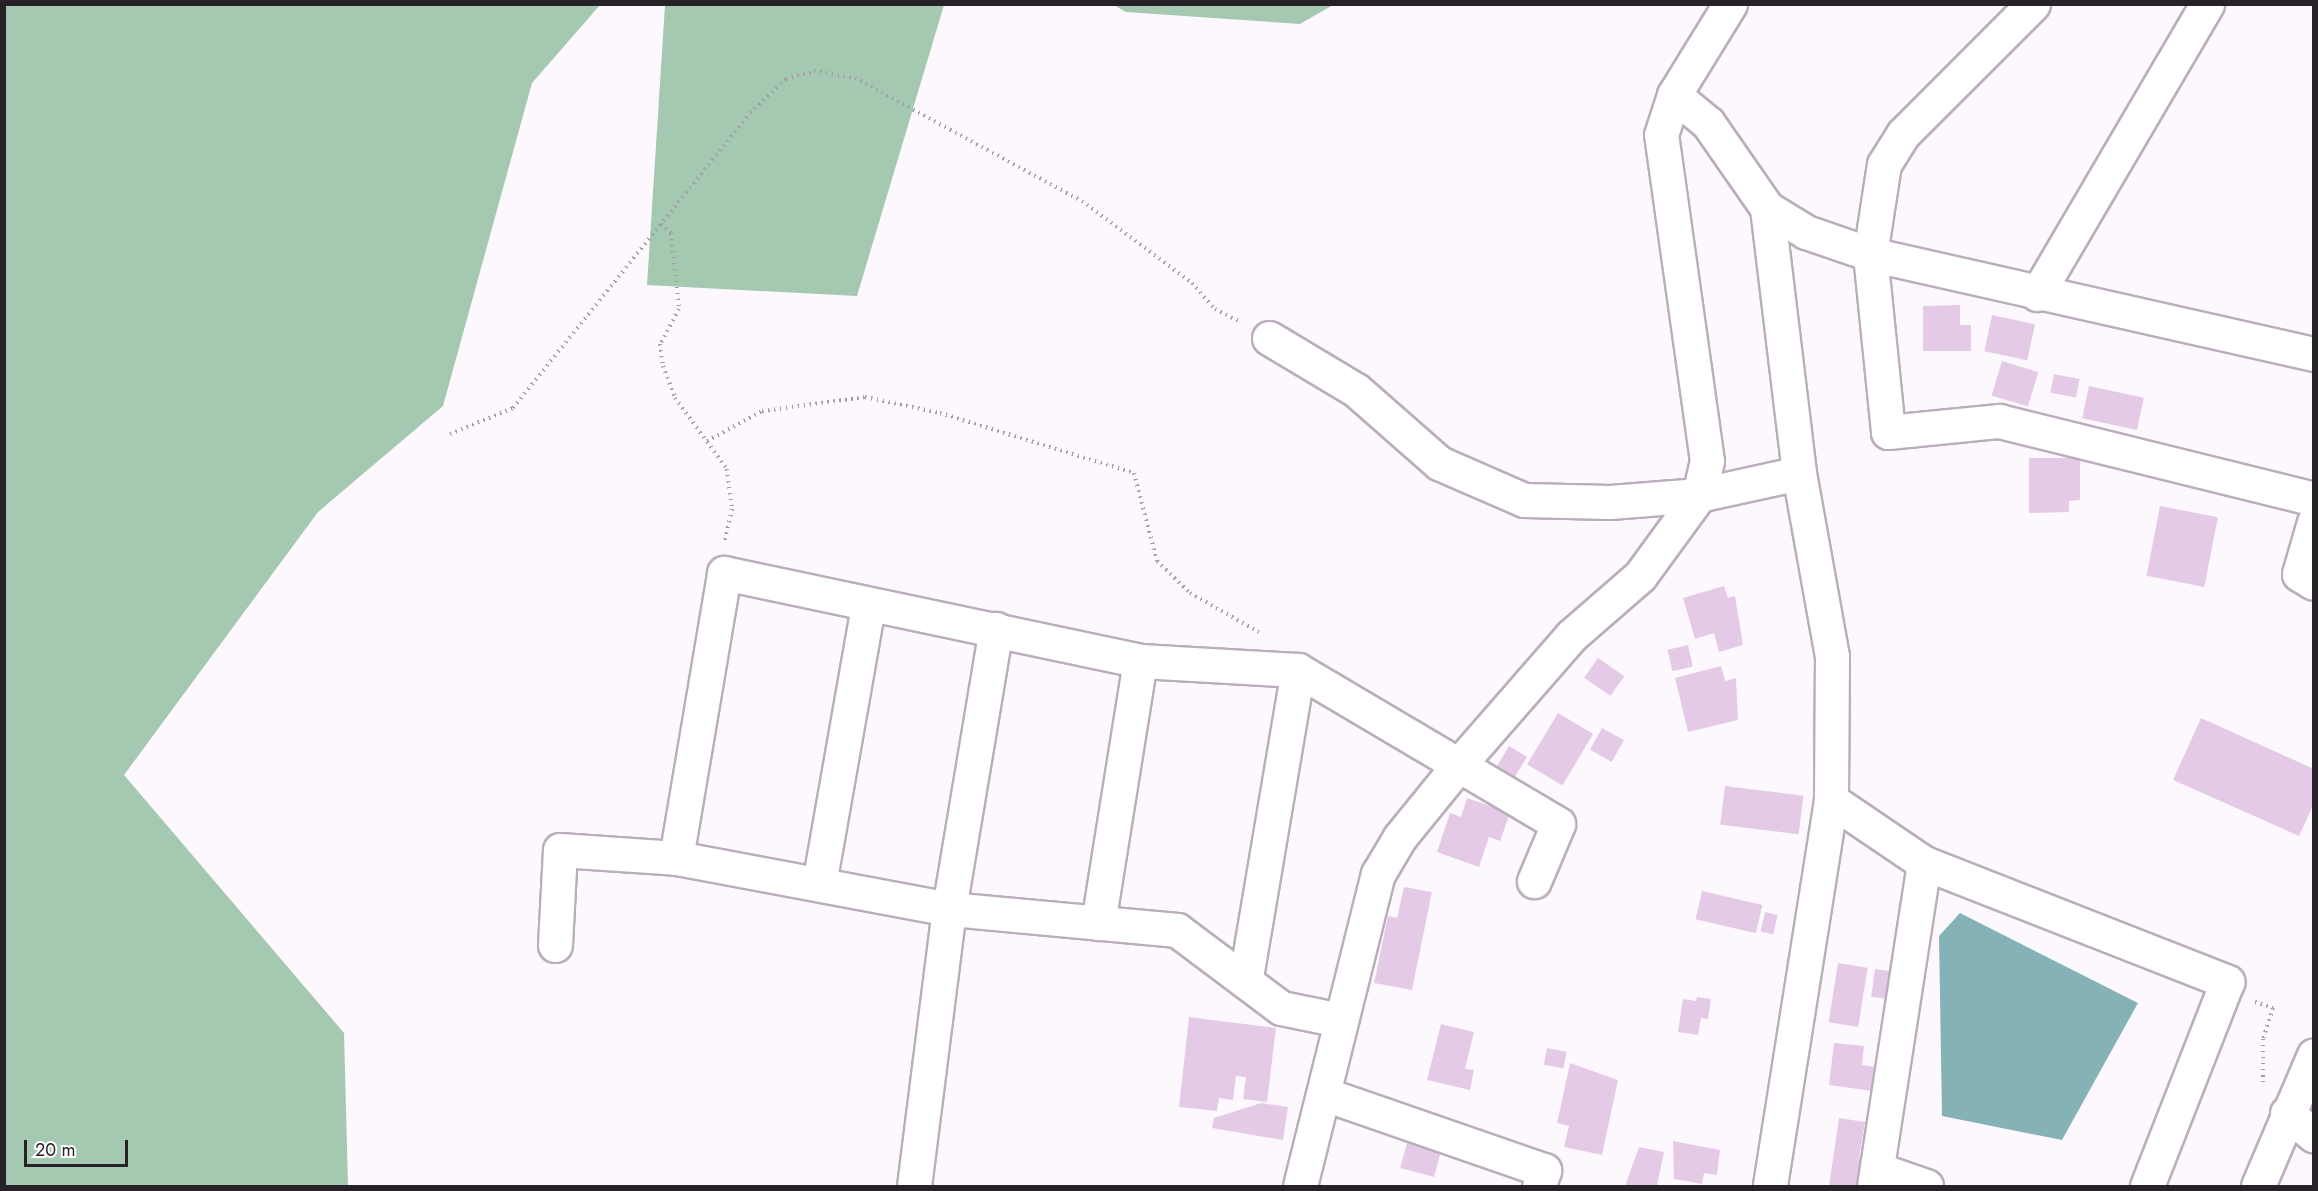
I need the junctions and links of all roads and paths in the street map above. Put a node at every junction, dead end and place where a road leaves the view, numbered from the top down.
1 (1730, 4) edge
2 (2033, 4) edge
3 (2207, 4) edge
4 (1674, 95) junction
5 (1767, 208) junction
6 (661, 224) junction
7 (1870, 254) junction
8 (2037, 294) junction
9 (1269, 338) joint
10 (2313, 354) edge
11 (450, 434) dead end
12 (707, 441) junction
13 (1799, 473) junction
14 (1699, 495) junction
15 (2313, 499) edge
16 (2313, 522) edge
17 (724, 573) junction
18 (2313, 583) edge
19 (868, 606) junction
20 (996, 629) junction
21 (1140, 661) junction
22 (1298, 670) junction
23 (1456, 768) junction
24 (1831, 800) junction
25 (676, 858) junction
26 (1924, 863) junction
27 (1534, 881) dead end
28 (819, 884) junction
29 (949, 909) junction
30 (1098, 923) junction
31 (555, 945) dead end
32 (1246, 977) junction
33 (1340, 1020) junction
34 (2263, 1039) dead end
35 (2313, 1055) edge
36 (2267, 1063) dead end
37 (1327, 1095) junction
38 (2287, 1113) junction
39 (2313, 1136) edge
40 (1876, 1178) edge
41 (914, 1186) edge
42 (1300, 1186) edge
43 (1539, 1186) edge
44 (1770, 1186) edge
45 (1926, 1186) edge
46 (2147, 1186) edge
47 (2258, 1186) edge

1 - 4 street
2 - 7 street
3 - 8 street
4 - 5 street
4 - 14 street
5 - 7 street
5 - 13 street
6 - 9 path
6 - 11 path
6 - 12 path
7 - 8 street
7 - 15 street
8 - 10 street
9 - 14 street
12 - 17 path
12 - 22 path
13 - 14 street
13 - 24 street
14 - 23 street
16 - 18 street
17 - 19 street
17 - 25 street
19 - 20 street
19 - 28 street
20 - 21 street
20 - 29 street
21 - 22 street
21 - 30 street
22 - 23 street
22 - 32 street
23 - 27 street
23 - 33 street
24 - 26 street
24 - 44 street
25 - 28 street
25 - 31 street
26 - 40 street
26 - 46 street
28 - 29 street
29 - 30 street
29 - 41 street
30 - 32 street
32 - 33 street
33 - 37 street
34 - 36 path
35 - 38 street
37 - 42 street
37 - 43 street
38 - 39 street
38 - 47 street
40 - 45 street

